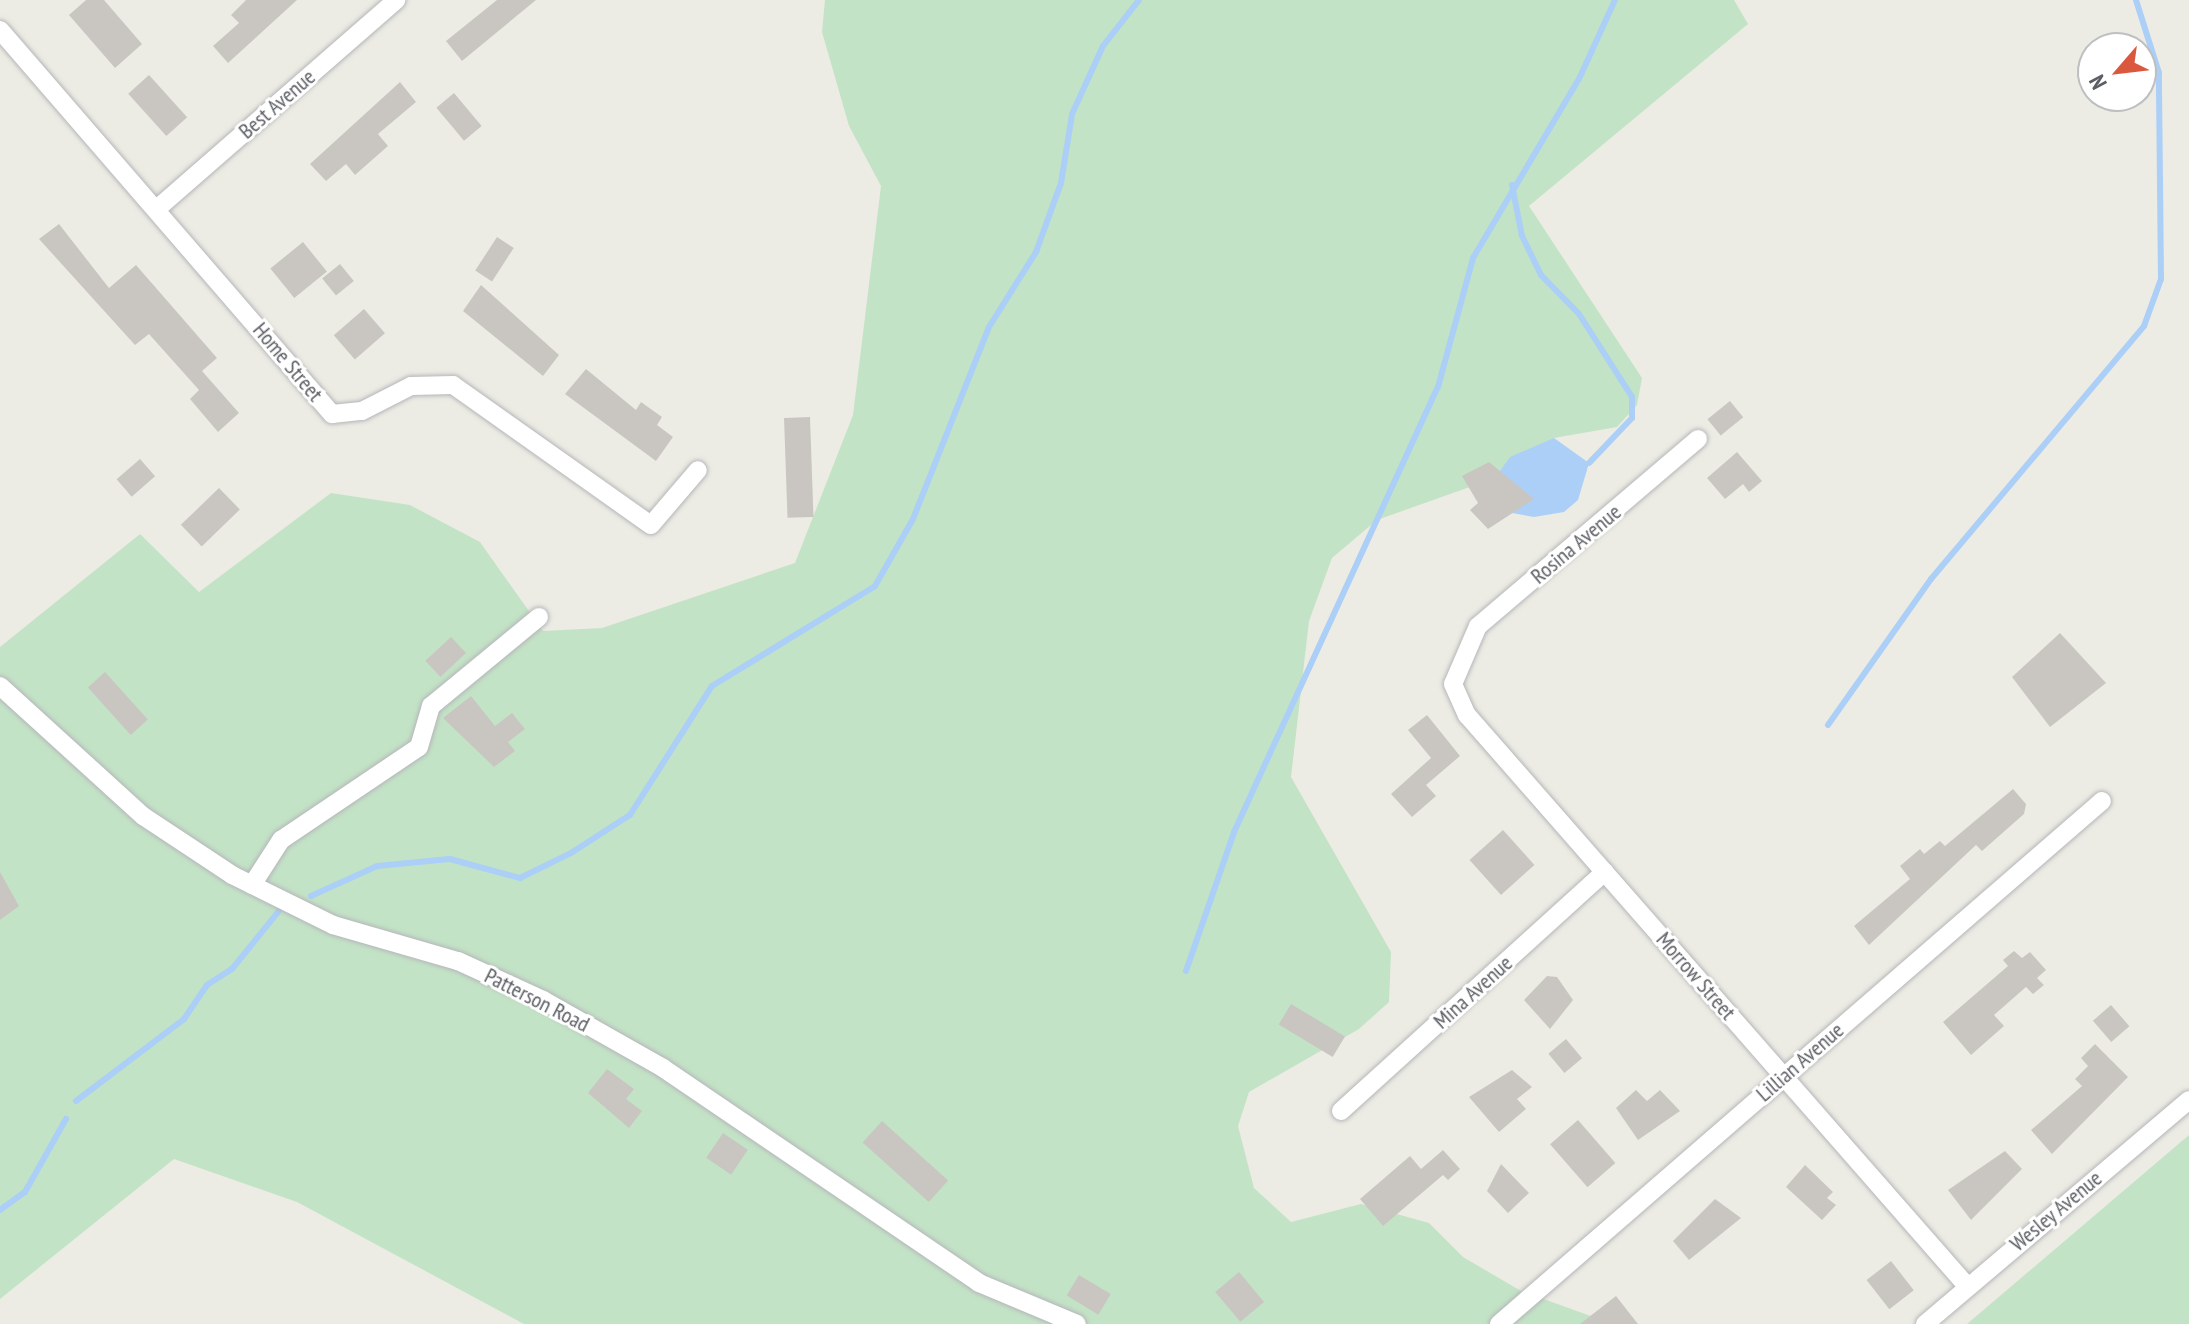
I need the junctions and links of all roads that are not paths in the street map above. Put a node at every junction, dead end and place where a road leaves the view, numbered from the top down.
1 (396, 0) edge
2 (0, 30) edge
3 (159, 207) junction
4 (1698, 439) dead end
5 (698, 470) dead end
6 (539, 617) dead end
7 (1460, 654) joint
8 (0, 686) edge
9 (2102, 801) dead end
10 (1605, 872) junction
11 (252, 885) junction
12 (1783, 1076) junction
13 (2189, 1100) edge
14 (1341, 1111) dead end
15 (1967, 1286) junction
16 (1077, 1324) edge
17 (1499, 1324) edge
18 (1925, 1324) edge

1 - 3 street, Best Avenue
2 - 3 street, Home Street
3 - 5 street, Home Street
4 - 7 street, Rosina Avenue
6 - 11 street
7 - 10 street, Morrow Street
8 - 11 street, Patterson Road
9 - 12 street, Lillian Avenue
10 - 12 street, Morrow Street
10 - 14 street, Mina Avenue
11 - 16 street, Patterson Road
12 - 15 street, Morrow Street
12 - 17 street, Lillian Avenue
13 - 15 street, Wesley Avenue
15 - 18 street, Wesley Avenue

